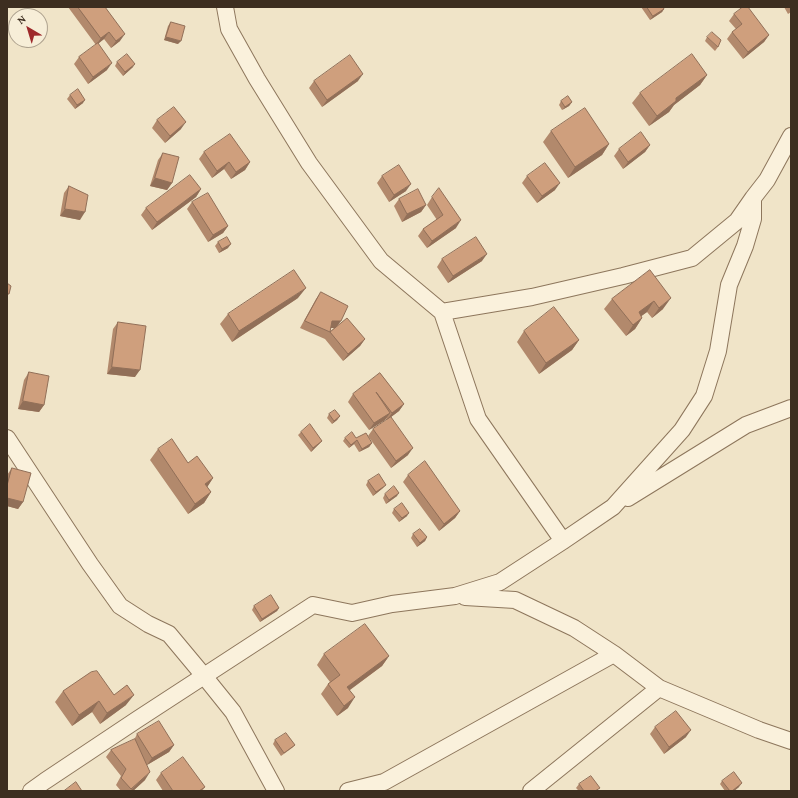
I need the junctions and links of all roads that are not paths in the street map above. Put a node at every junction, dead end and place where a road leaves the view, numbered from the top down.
1 (225, 7) edge
2 (791, 136) edge
3 (753, 198) junction
4 (442, 312) junction
5 (791, 408) edge
6 (7, 438) edge
7 (613, 507) junction
8 (563, 541) junction
9 (454, 596) junction
10 (614, 654) junction
11 (204, 676) junction
12 (659, 688) junction
13 (791, 741) edge
14 (31, 791) edge
15 (276, 791) edge
16 (348, 791) edge
17 (531, 791) edge

1 - 4 street
2 - 3 street
3 - 4 street
3 - 7 street
4 - 8 street
5 - 7 street
6 - 11 street
7 - 8 street
8 - 9 street
9 - 10 street
9 - 11 street
10 - 12 street
10 - 16 street
11 - 14 street
11 - 15 street
12 - 13 street
12 - 17 street

